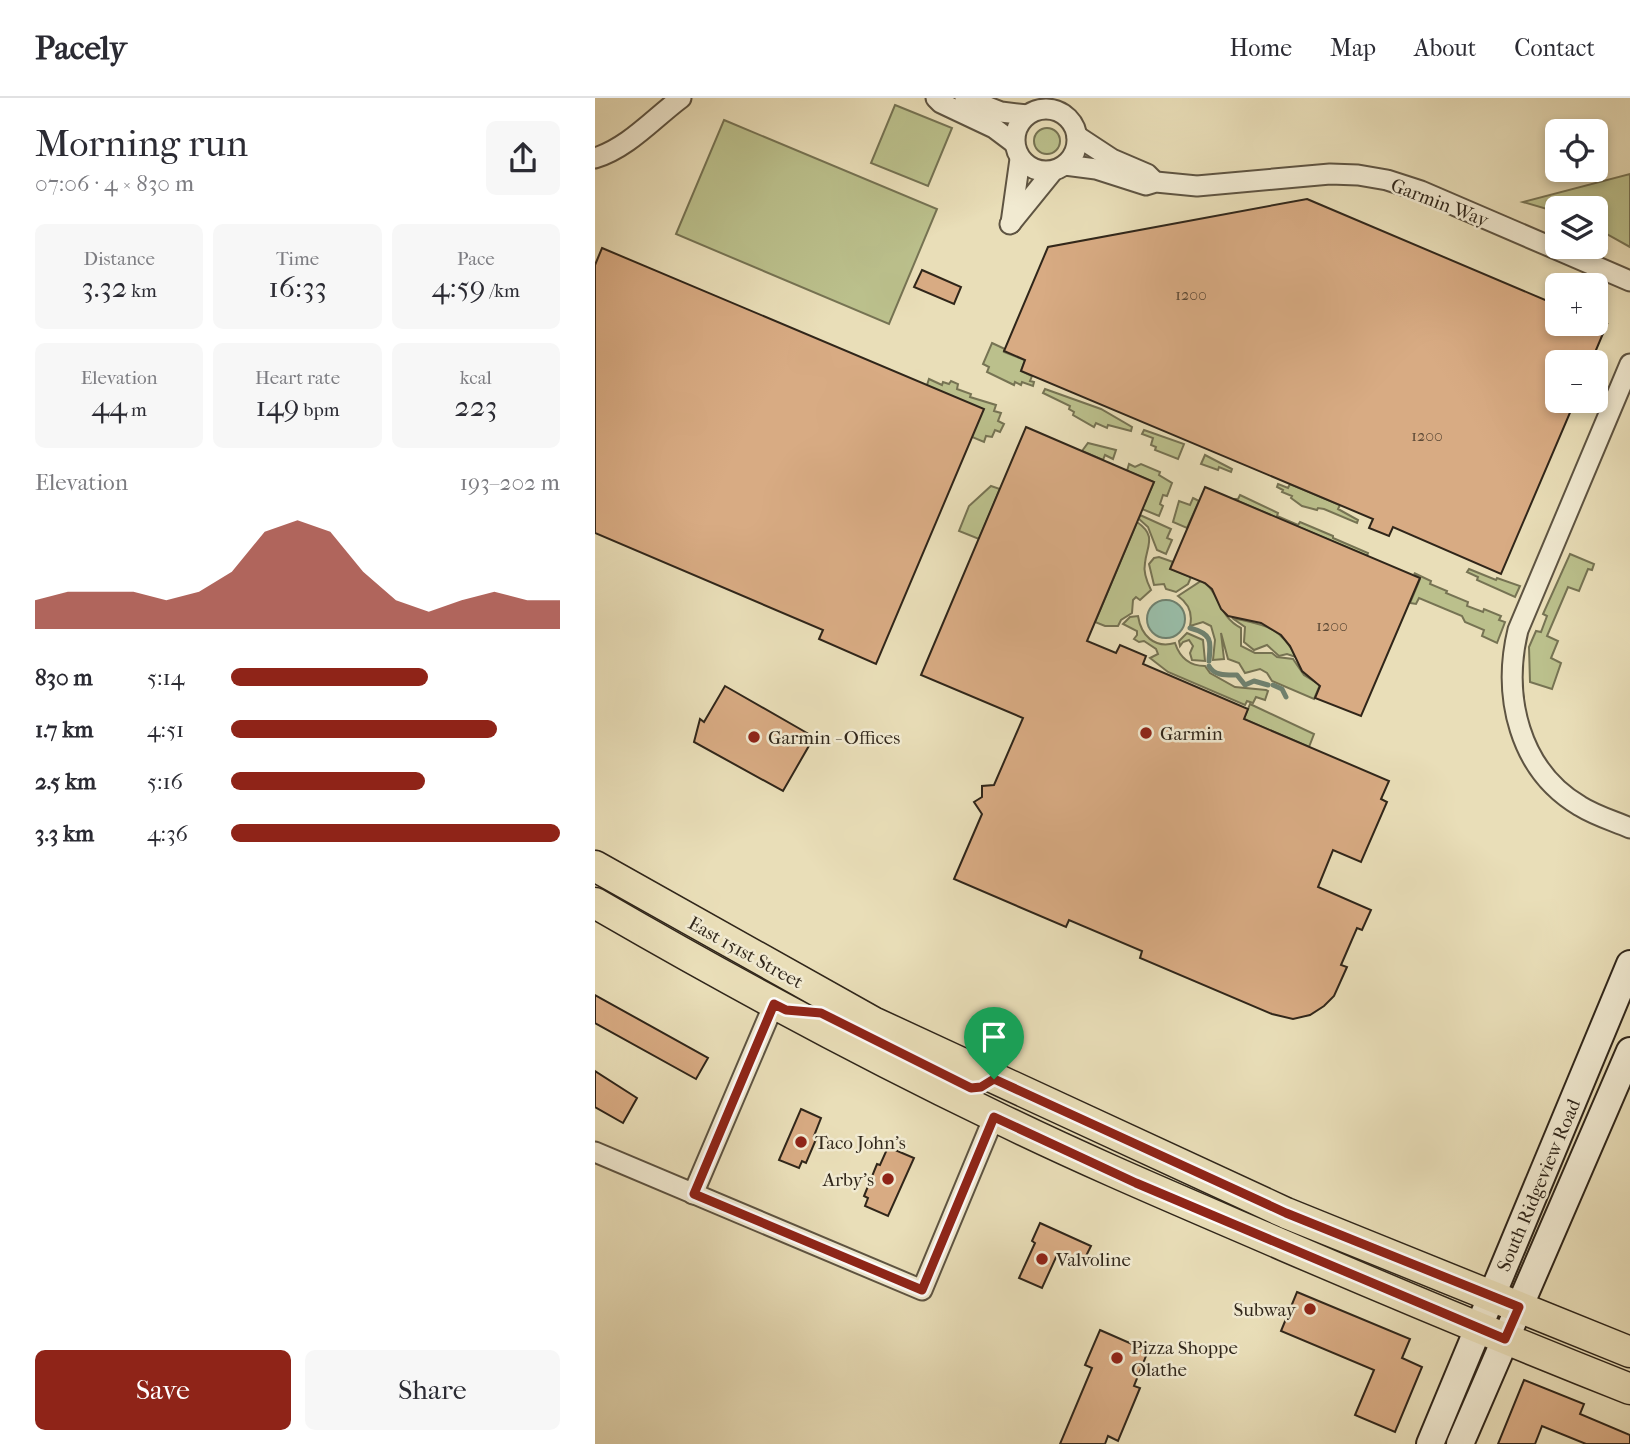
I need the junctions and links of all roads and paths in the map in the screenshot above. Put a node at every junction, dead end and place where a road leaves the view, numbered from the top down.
1 (681, 98) edge
2 (936, 98) edge
3 (965, 98) edge
4 (1027, 115) junction
5 (1077, 136) junction
6 (1017, 151) junction
7 (595, 158) edge
8 (1059, 168) junction
9 (1156, 182) junction
10 (1630, 281) edge
11 (1630, 364) edge
12 (1630, 828) edge
13 (595, 866) edge
14 (595, 903) edge
15 (1630, 964) edge
16 (780, 1007) junction
17 (1630, 1051) edge
18 (994, 1079) junction
19 (994, 1117) junction
20 (595, 1152) edge
21 (1233, 1189) junction
22 (694, 1194) junction
23 (1506, 1302) junction
24 (1492, 1334) junction
25 (1630, 1352) edge
26 (1630, 1389) edge
27 (1430, 1444) edge
28 (1460, 1444) edge

1 - 7 street
2 - 6 street, Garmin Way
3 - 4 street, Garmin Way
4 - 5 street, Garmin Way
4 - 6 street
5 - 8 street
5 - 9 street, Garmin Way
6 - 8 street, Garmin Way
6 - 8 street
8 - 9 street, Garmin Way
9 - 10 street, Garmin Way
11 - 12 street
13 - 18 main road, East 151st Street
14 - 16 main road, East 151st Street
15 - 23 main road, South Ridgeview Road
16 - 18 main road
16 - 19 main road, East 151st Street
16 - 22 street
17 - 23 main road, South Ridgeview Road
18 - 21 main road, East 151st Street
19 - 21 main road
19 - 22 street
19 - 24 main road, East 151st Street
20 - 22 street
21 - 23 main road, East 151st Street
23 - 24 main road, South Ridgeview Road
23 - 25 main road, East 151st Street
24 - 26 main road, East 151st Street
24 - 27 main road, South Ridgeview Road
24 - 28 main road, South Ridgeview Road

